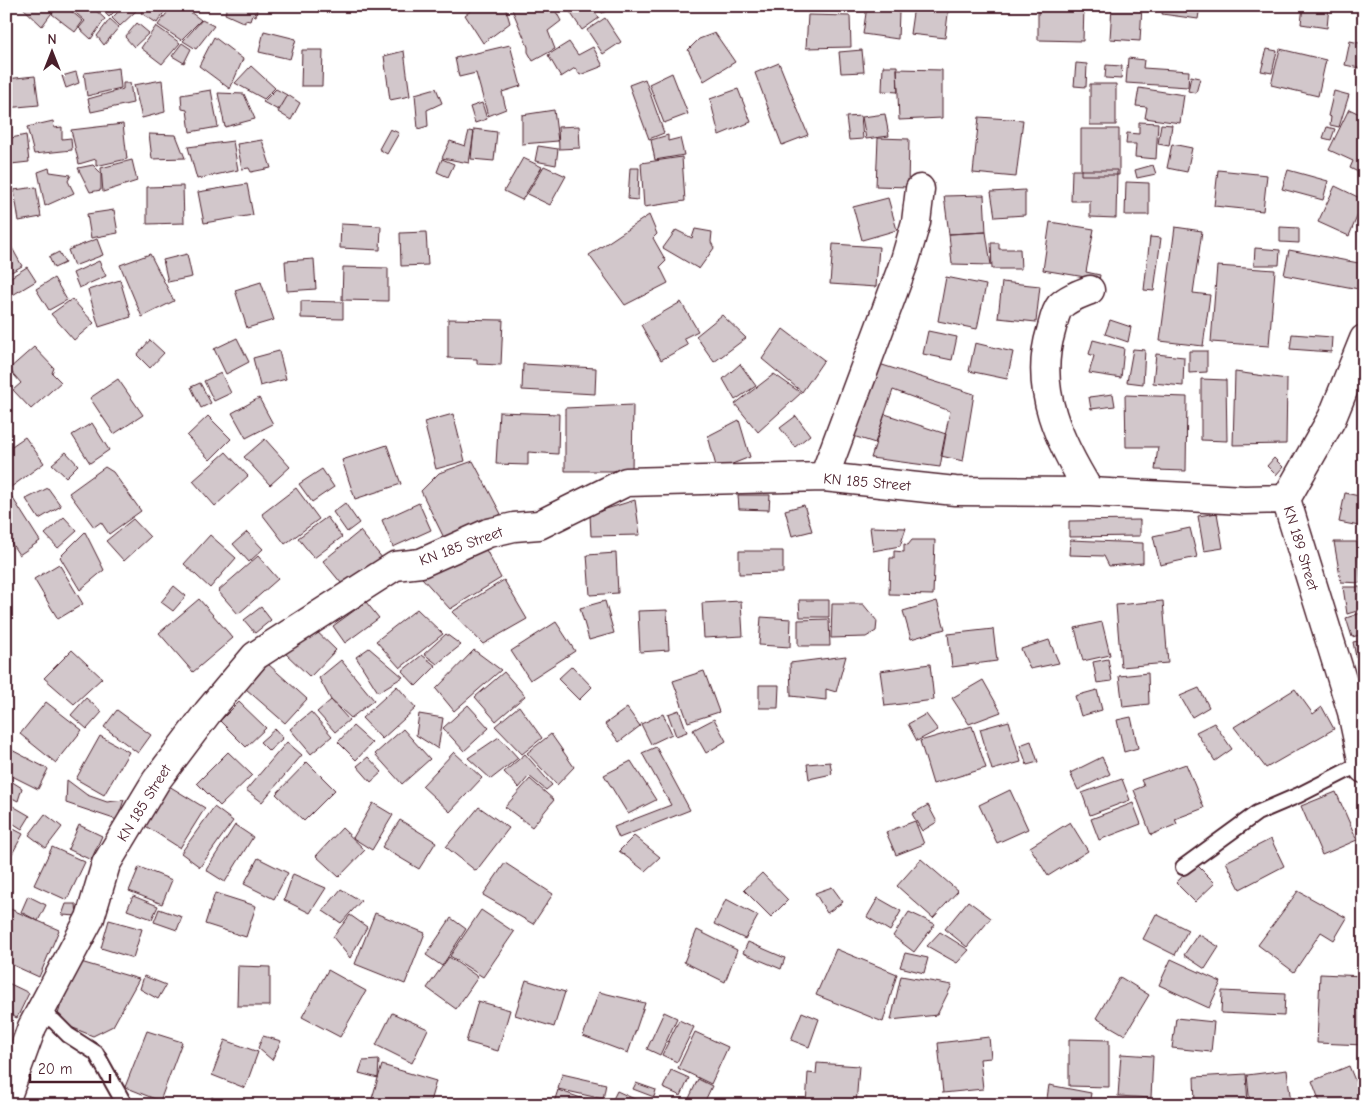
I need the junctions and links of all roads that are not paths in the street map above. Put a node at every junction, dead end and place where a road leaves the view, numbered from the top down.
1 (920, 189) dead end
2 (1090, 290) dead end
3 (1364, 339) edge
4 (824, 477) junction
5 (1090, 492) junction
6 (1286, 499) junction
7 (1363, 766) edge
8 (1183, 867) dead end
9 (32, 1027) junction
10 (6, 1100) edge
11 (125, 1105) edge

1 - 4 street
2 - 5 street
3 - 6 street, KN 189 Street
4 - 5 street, KN 185 Street
4 - 9 street, KN 185 Street
5 - 6 street, KN 185 Street
6 - 7 street, KN 189 Street
7 - 8 lane
9 - 10 street, KN 185 Street
9 - 11 lane

